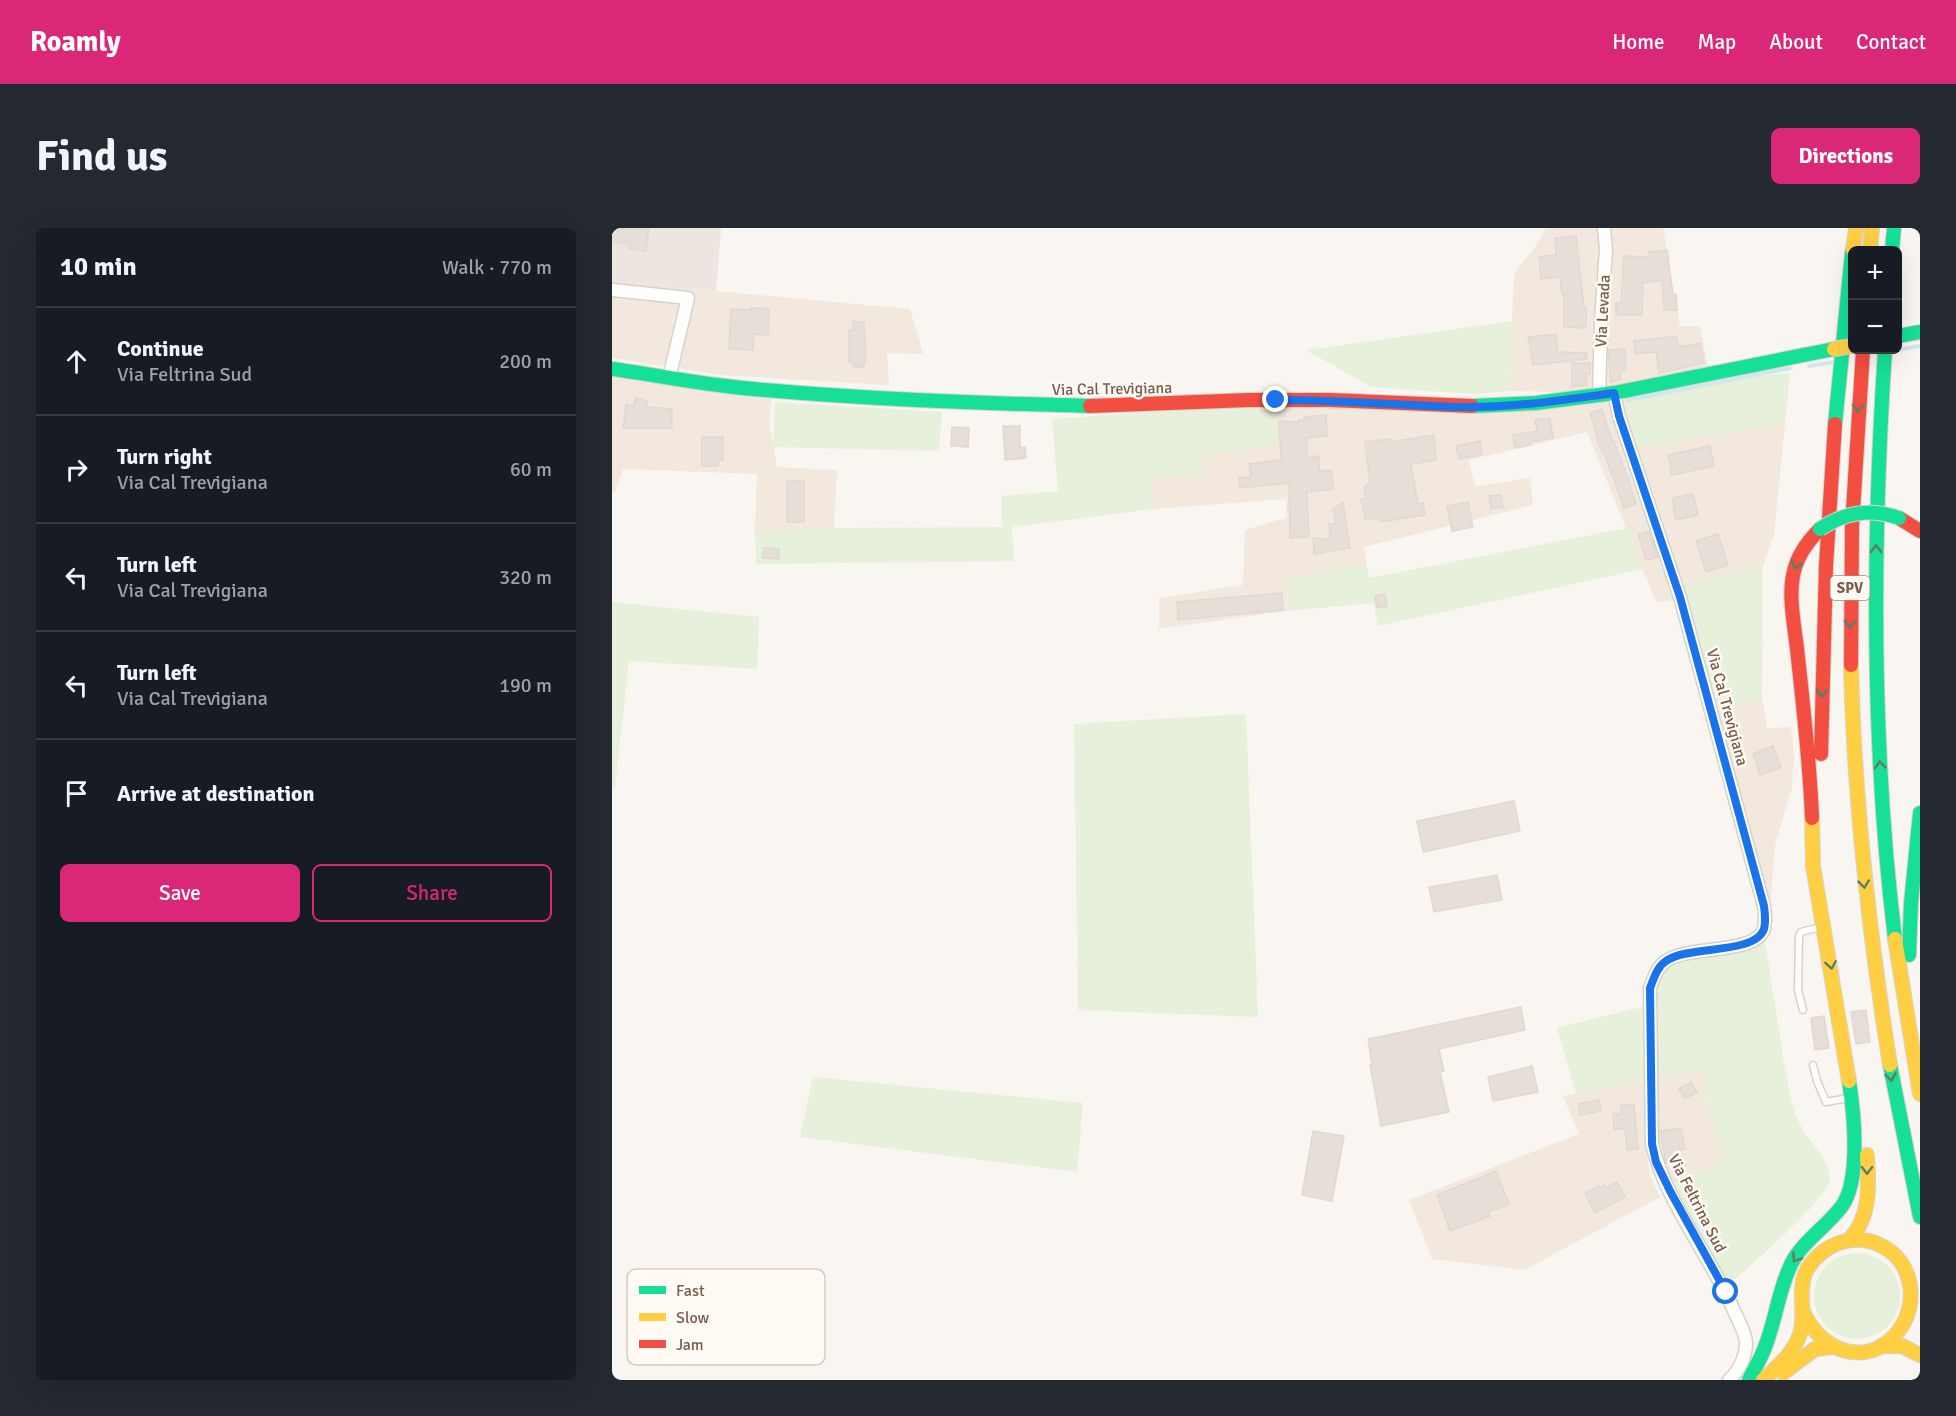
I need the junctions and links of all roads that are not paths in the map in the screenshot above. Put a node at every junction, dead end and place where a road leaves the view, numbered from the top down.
1 (1604, 228) edge
2 (1856, 228) edge
3 (1872, 228) edge
4 (1894, 228) edge
5 (1854, 246) edge
6 (1870, 246) edge
7 (1892, 246) edge
8 (612, 290) edge
9 (1848, 299) edge
10 (1848, 347) edge
11 (1863, 354) edge
12 (1885, 354) edge
13 (612, 369) edge
14 (669, 378) junction
15 (1614, 393) junction
16 (1599, 395) junction
17 (1920, 531) edge
18 (1920, 813) edge
19 (1811, 841) junction
20 (1824, 926) junction
21 (1665, 962) joint
22 (1803, 1010) dead end
23 (1920, 1036) edge
24 (1813, 1065) dead end
25 (1920, 1094) edge
26 (1852, 1097) junction
27 (1854, 1114) junction
28 (1920, 1217) edge
29 (1849, 1240) junction
30 (1903, 1263) junction
31 (1920, 1269) edge
32 (1916, 1303) edge
33 (1803, 1311) junction
34 (1881, 1346) junction
35 (1832, 1347) junction
36 (1920, 1355) edge
37 (1729, 1380) edge
38 (1749, 1380) edge
39 (1763, 1380) edge
40 (1774, 1380) edge

1 - 16 street, Via Levada
2 - 5 main road
3 - 6 main road
4 - 7 main road
8 - 14 street
9 -> 19 main road
10 - 15 main road, Via Cal Trevigiana, bridge
11 -> 28 main road, SPV
25 -> 12 main road, SPV
13 - 14 main road, Via Cal Trevigiana
14 - 16 main road, Via Cal Trevigiana
15 - 16 main road, Via Cal Trevigiana
15 - 21 street, Via Cal Trevigiana
17 -> 19 main road, bridge
18 - 23 main road
19 - 20 main road
20 - 22 lane
20 -> 26 main road
21 - 37 street, Via Feltrina Sud
24 - 26 lane
26 - 27 main road
27 -> 29 main road
27 -> 38 main road
29 - 30 main road
29 - 33 main road
30 - 31 main road
30 - 32 main road
32 - 34 main road
33 - 35 main road
33 - 39 main road
34 - 35 main road
34 - 36 main road
35 - 40 main road

